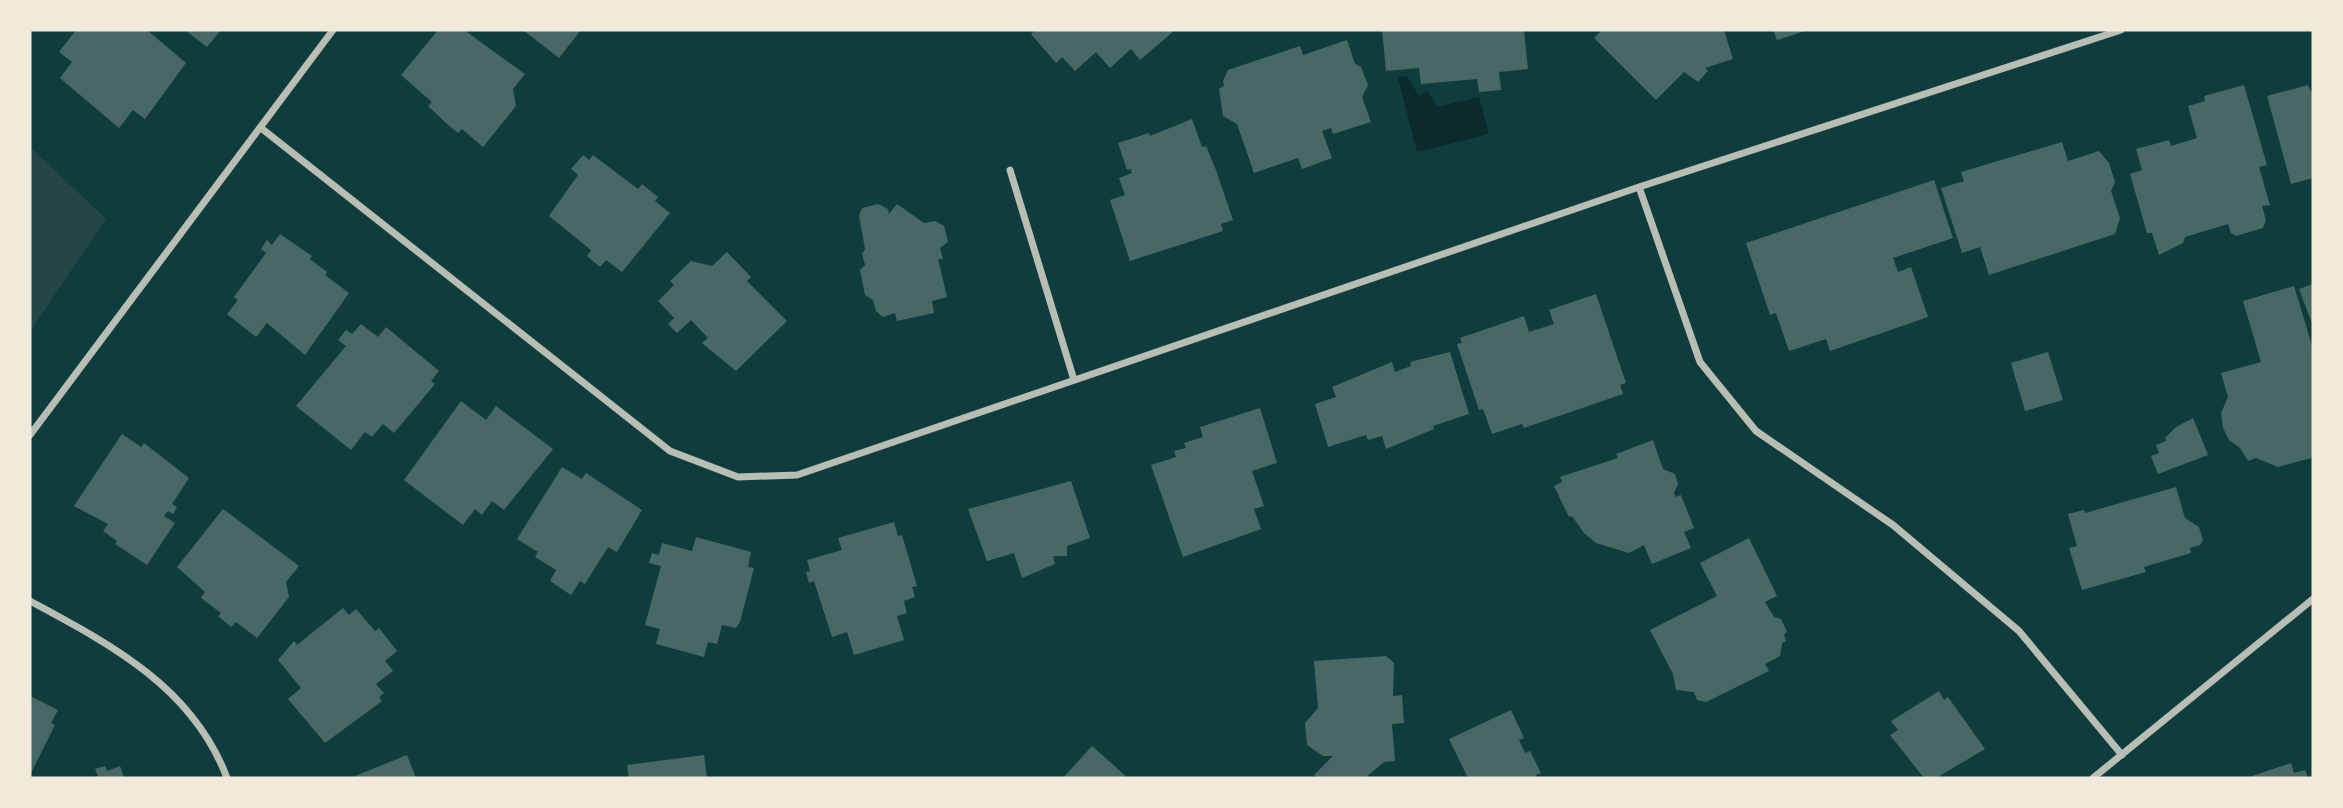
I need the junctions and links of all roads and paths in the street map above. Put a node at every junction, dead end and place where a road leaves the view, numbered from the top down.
1 (333, 30) edge
2 (2121, 30) edge
3 (261, 128) junction
4 (1010, 170) dead end
5 (1639, 187) junction
6 (1074, 380) junction
7 (30, 435) edge
8 (2313, 599) edge
9 (30, 601) edge
10 (2122, 755) junction
11 (227, 778) edge
12 (2093, 778) edge

1 - 3 street
2 - 5 street
3 - 6 street
3 - 7 street
4 - 6 street
5 - 6 street
5 - 10 street
8 - 10 street
9 - 11 street
10 - 12 street

